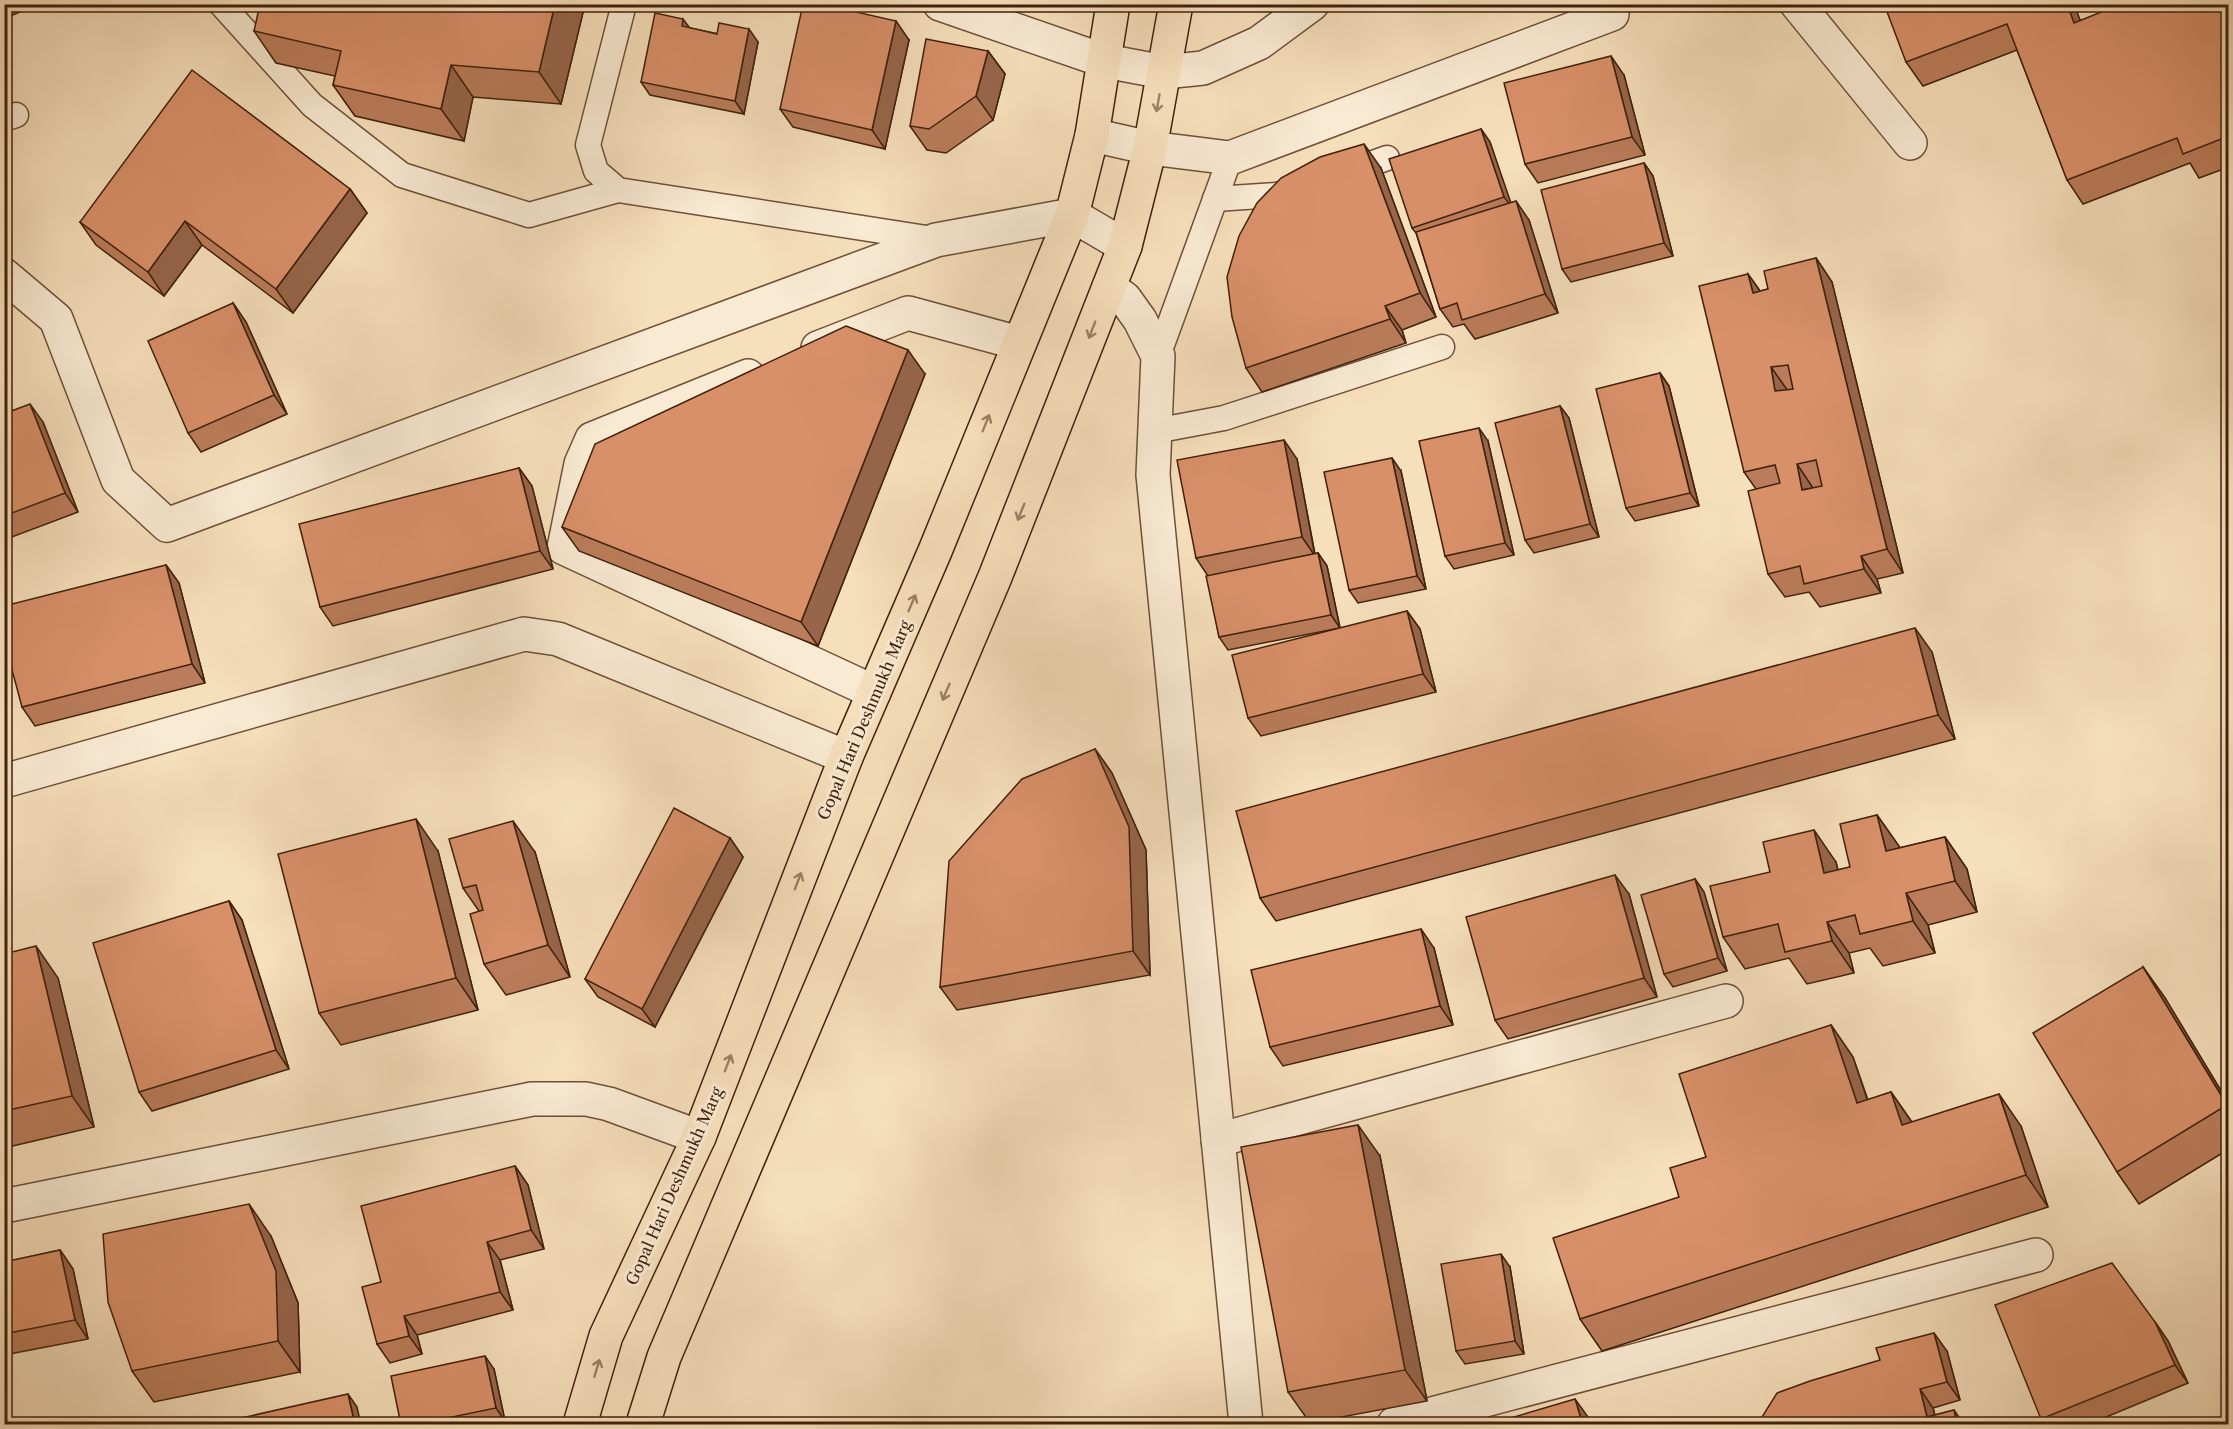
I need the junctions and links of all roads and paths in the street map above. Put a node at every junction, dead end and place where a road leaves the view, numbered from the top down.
1 (221, 4) edge
2 (624, 4) edge
3 (940, 4) edge
4 (1113, 4) edge
5 (1176, 4) edge
6 (1312, 4) edge
7 (1797, 4) edge
8 (1611, 14) dead end
9 (1105, 61) junction
10 (1164, 72) junction
11 (1092, 135) junction
12 (1910, 143) dead end
13 (1150, 148) junction
14 (1230, 158) junction
15 (1387, 158) edge
16 (618, 190) junction
17 (1215, 199) junction
18 (1072, 215) junction
19 (936, 240) junction
20 (1125, 246) junction
21 (4, 275) edge
22 (1109, 287) junction
23 (1019, 343) junction
24 (1442, 347) dead end
25 (1158, 356) junction
26 (1155, 431) junction
27 (874, 692) junction
28 (846, 757) junction
29 (4, 781) edge
30 (1726, 1001) dead end
31 (699, 1137) junction
32 (1218, 1140) junction
33 (4, 1206) edge
34 (2036, 1255) dead end
35 (580, 1425) edge
36 (643, 1425) edge
37 (1246, 1425) edge
38 (1394, 1425) edge

1 - 16 lane
2 - 16 lane
3 - 9 street
4 - 9 main road, Gopal Hari Deshmukh Marg
5 - 10 main road
6 - 10 street
7 - 12 street
8 - 14 street
9 - 10 street
9 - 11 main road, Gopal Hari Deshmukh Marg
10 -> 13 main road
11 - 13 street
11 - 18 main road, Gopal Hari Deshmukh Marg
13 - 14 street
13 - 20 main road
14 - 17 lane
15 - 17 lane
16 - 19 lane
17 - 25 lane
18 - 19 street
18 - 20 street
18 - 23 main road, Gopal Hari Deshmukh Marg
19 - 21 street
20 - 22 main road
22 - 25 street
22 -> 36 main road
27 -> 23 main road, Gopal Hari Deshmukh Marg
23 - 27 street
24 - 26 lane
25 - 26 street
26 - 32 street
27 - 28 main road, Gopal Hari Deshmukh Marg
28 - 29 street
31 -> 28 main road, Gopal Hari Deshmukh Marg
30 - 32 street
31 - 33 street
35 -> 31 main road, Gopal Hari Deshmukh Marg
32 - 37 street
34 - 38 street

